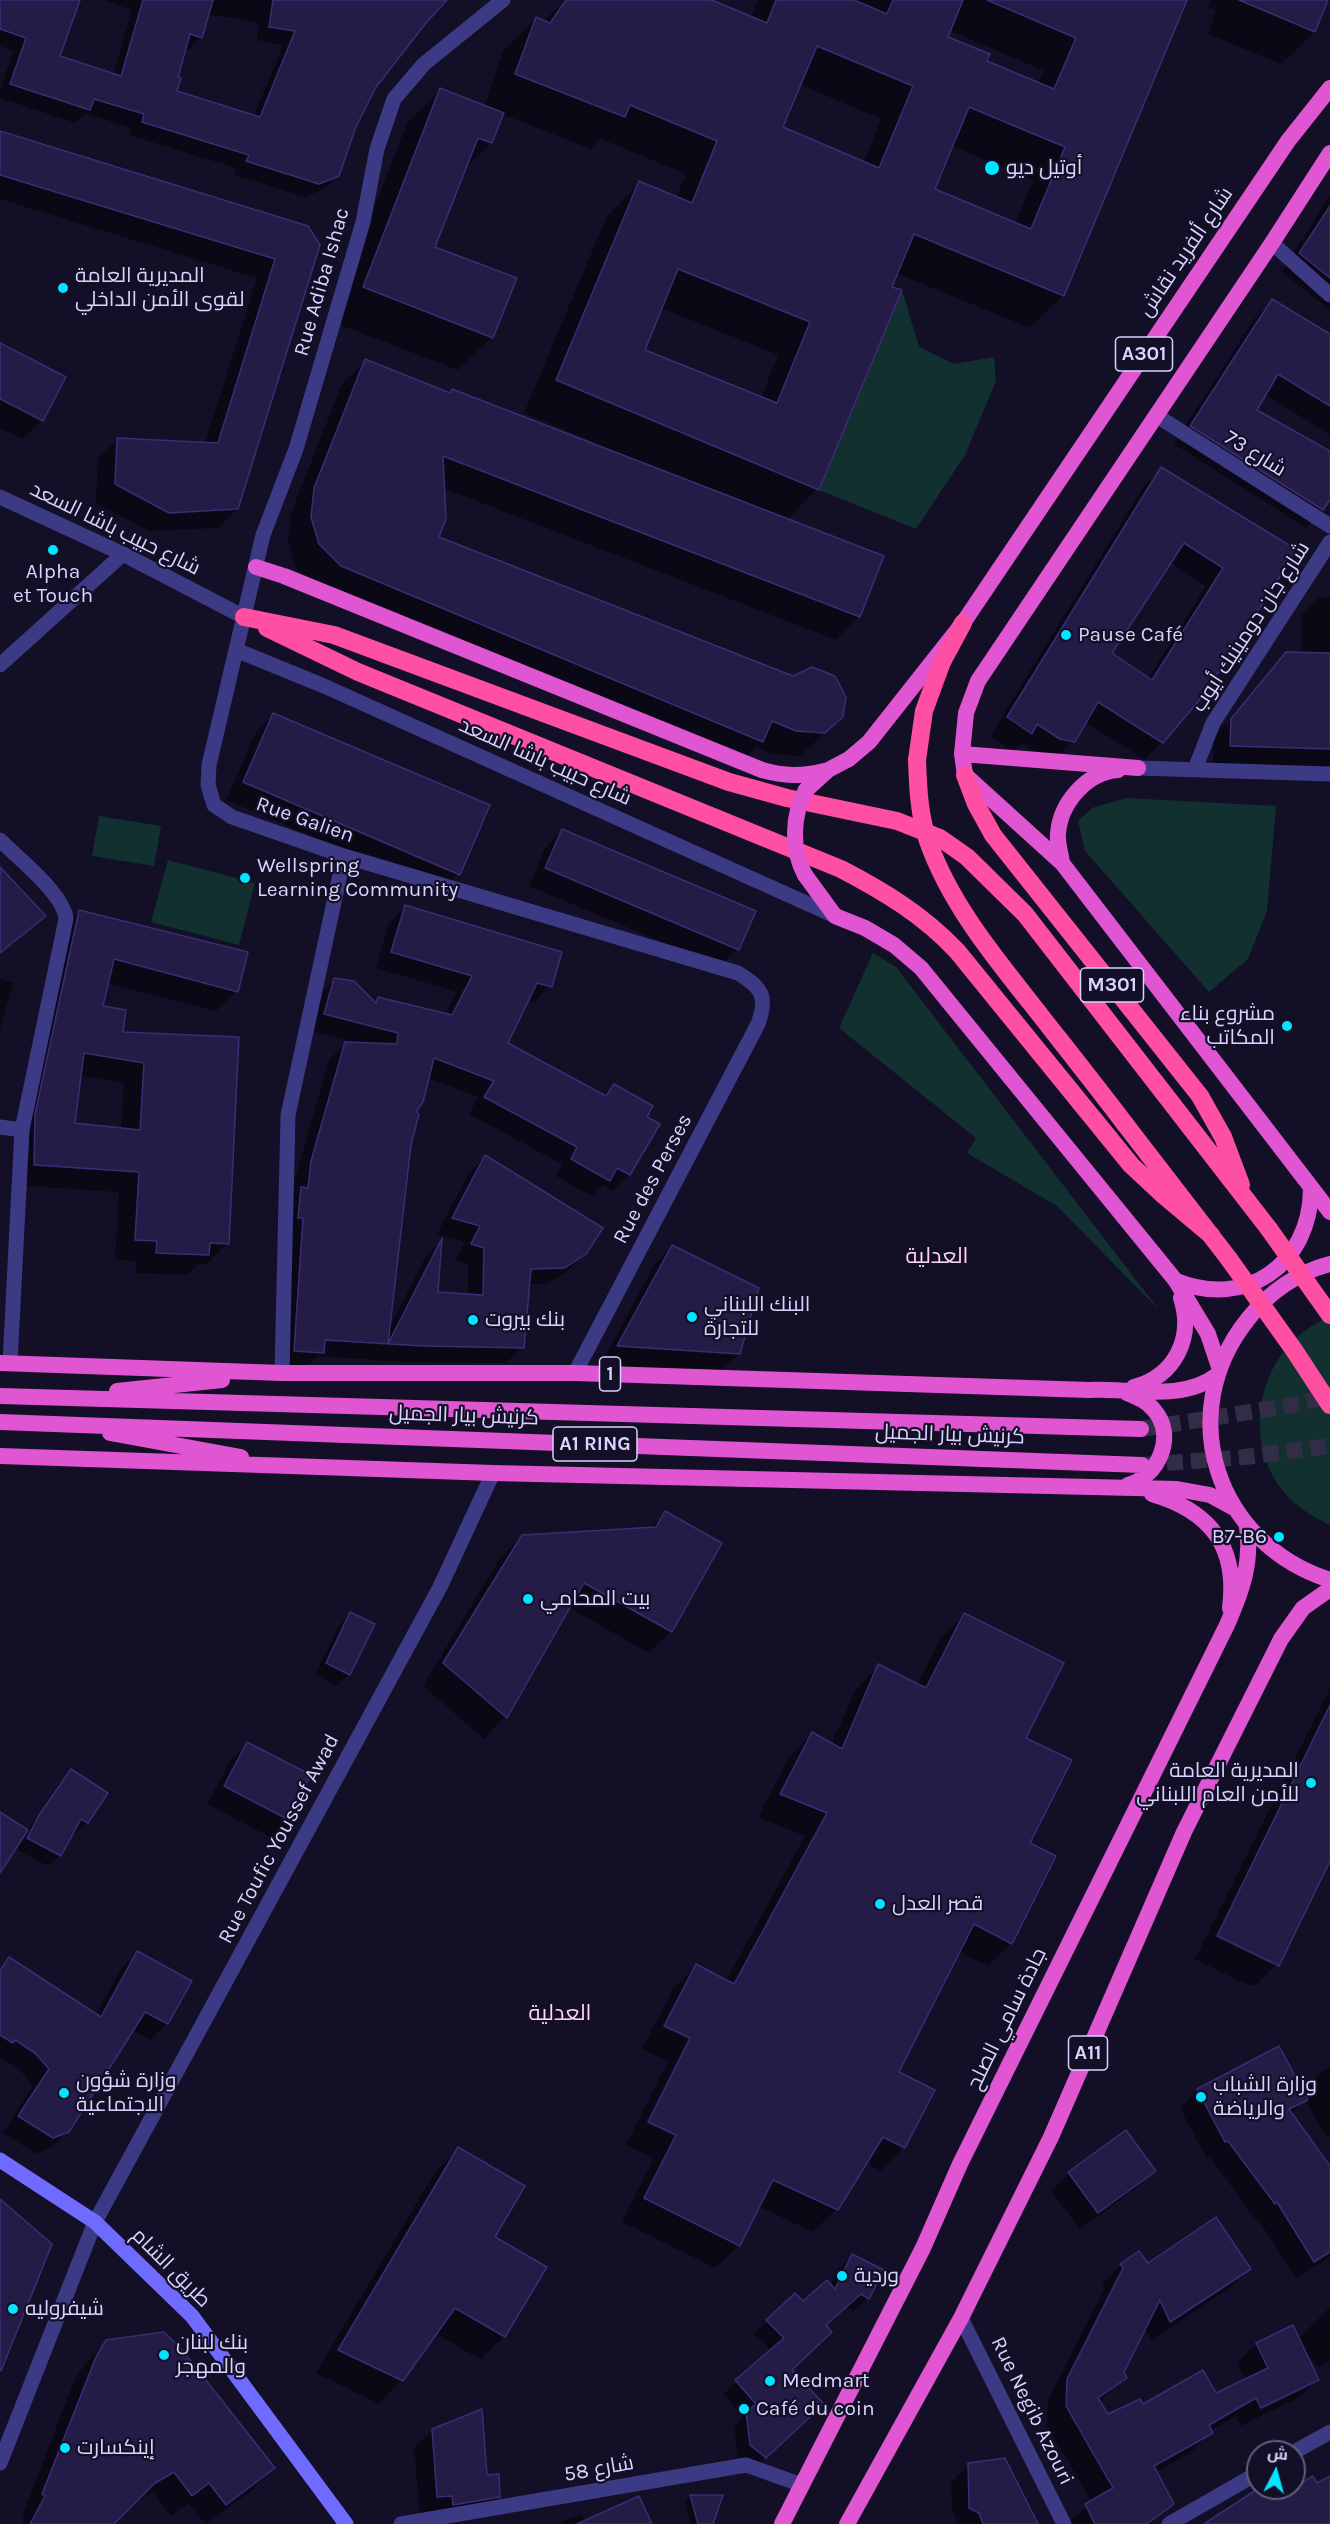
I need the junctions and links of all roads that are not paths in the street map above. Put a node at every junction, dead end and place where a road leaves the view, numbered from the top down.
1 (502, 0) edge
2 (1330, 88) edge
3 (1330, 153) edge
4 (1272, 243) junction
5 (1330, 295) edge
6 (1157, 416) junction
7 (0, 497) edge
8 (1330, 526) edge
9 (1330, 542) edge
10 (123, 554) junction
11 (256, 567) junction
12 (244, 617) junction
13 (963, 623) junction
14 (236, 650) junction
15 (0, 665) edge
16 (962, 754) junction
17 (1138, 768) junction
18 (1195, 769) junction
19 (828, 770) junction
20 (1330, 774) edge
21 (965, 775) junction
22 (0, 840) edge
23 (344, 856) junction
24 (1062, 863) junction
25 (835, 916) junction
26 (764, 1003) joint
27 (0, 1127) edge
28 (22, 1130) junction
29 (1311, 1190) junction
30 (1247, 1200) junction
31 (1330, 1212) edge
32 (1211, 1235) junction
33 (1330, 1264) edge
34 (1176, 1281) junction
35 (1330, 1315) edge
36 (5, 1363) edge
37 (1218, 1371) junction
38 (282, 1373) junction
39 (575, 1373) junction
40 (0, 1388) edge
41 (1118, 1389) junction
42 (0, 1396) edge
43 (52, 1398) junction
44 (1330, 1406) edge
45 (0, 1422) edge
46 (48, 1422) junction
47 (0, 1426) edge
48 (1141, 1429) tunnel mouth
49 (0, 1456) edge
50 (1142, 1465) tunnel mouth
51 (301, 1468) junction
52 (494, 1473) junction
53 (1119, 1488) junction
54 (1234, 1508) junction
55 (1247, 1527) junction
56 (1330, 1580) edge
57 (1330, 1589) edge
58 (1227, 1625) junction
59 (0, 2160) edge
60 (95, 2222) junction
61 (962, 2318) junction
62 (1330, 2432) edge
63 (1306, 2445) edge
64 (0, 2463) edge
65 (1246, 2480) edge
66 (802, 2485) junction
67 (346, 2524) edge
68 (401, 2524) edge
69 (782, 2524) edge
70 (847, 2524) edge
71 (1064, 2524) edge
72 (1169, 2524) edge

1 - 11 street, Rue Adiba Ishac
2 - 13 highway, شارع ألفريد نقاش / A301
3 - 4 highway, A301
4 - 5 street
4 - 6 highway, A301
6 - 8 street, شارع 73
6 - 16 highway, A301
7 - 10 street, شارع حبيب باشا السعد
9 - 18 street, شارع جان دومينيك أيوب
10 - 12 street, شارع حبيب باشا السعد
10 - 15 street
11 - 12 street, Rue Adiba Ishac
11 - 19 highway
12 - 14 street, Rue Galien
12 - 30 highway
12 - 32 highway
13 - 19 highway, شارع ألفريد نقاش
13 - 32 highway, bridge
14 - 23 street, Rue Galien
14 - 25 street, شارع حبيب باشا السعد
16 - 17 highway
16 - 21 highway, A301
17 - 18 street
17 - 24 highway
18 - 20 street
19 - 25 highway, bridge
21 - 24 highway
21 - 30 highway, M301
22 - 28 street
23 - 26 street, Rue Galien
23 - 38 street
24 - 29 highway
25 - 34 highway
26 - 39 street, Rue des Perses
27 - 28 street
28 - 36 street
29 - 31 highway
29 - 34 highway
30 - 35 highway, M301, bridge
32 - 44 highway, bridge
33 - 37 highway
34 - 37 highway
34 - 41 highway
36 - 38 highway, 1
37 - 41 highway, 1
37 - 54 highway
38 - 39 highway, 1
38 - 43 highway
39 - 41 highway, 1
40 - 43 highway
41 - 53 highway
42 - 43 highway, كرنيش بيار الجميل / A1 RING
43 - 48 highway, كرنيش بيار الجميل / A1 RING
45 - 46 highway, كرنيش بيار الجميل / A1 RING
46 - 47 highway
46 - 50 highway, كرنيش بيار الجميل / A1 RING
46 - 51 highway
49 - 51 highway
51 - 52 highway
52 - 53 highway
52 - 60 street, Rue Toufic Youssef Awad
53 - 54 highway
53 - 58 highway
54 - 55 highway
55 - 56 highway
55 - 58 highway, جادة سامي الصلح
57 - 61 highway, A11
58 - 66 highway, جادة سامي الصلح
59 - 60 main road, طريق الشام
60 - 64 street, Rue Toufic Youssef Awad
60 - 67 main road, طريق الشام
61 - 70 highway, A11
61 - 71 street, Rue Negib Azouri
62 - 63 street
65 - 72 street
66 - 68 street, شارع 58
66 - 69 highway, جادة سامي الصلح

